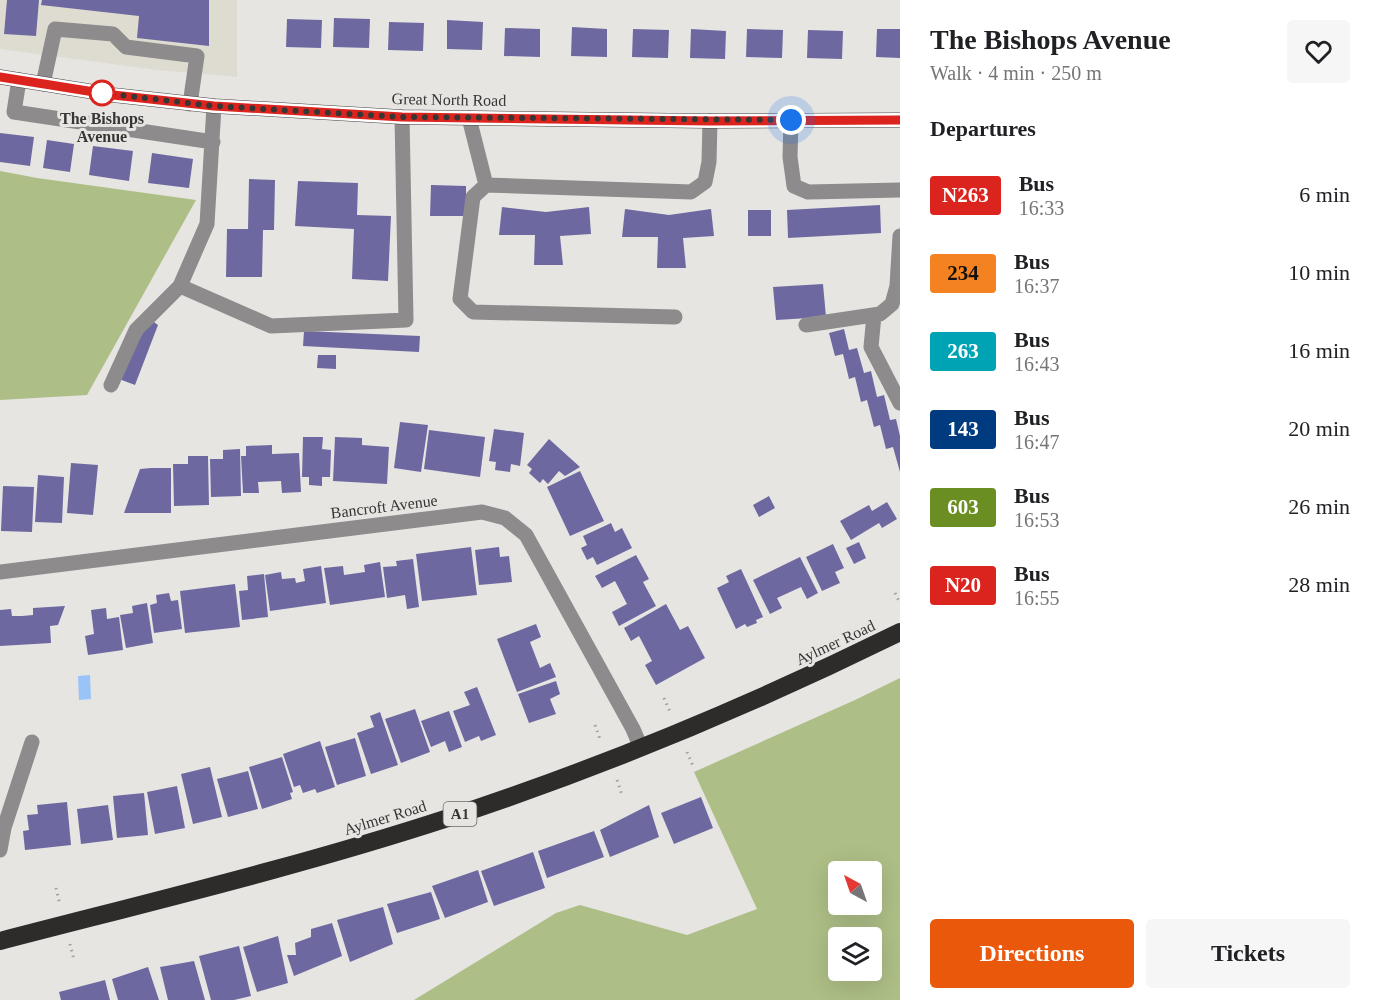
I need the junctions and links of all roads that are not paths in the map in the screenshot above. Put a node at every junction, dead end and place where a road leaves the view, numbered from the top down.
1 (0, 77) edge
2 (19, 80) junction
3 (43, 84) junction
4 (190, 104) junction
5 (214, 106) junction
6 (402, 117) junction
7 (469, 118) junction
8 (791, 120) junction
9 (900, 120) edge
10 (710, 121) junction
11 (213, 142) junction
12 (486, 185) junction
13 (900, 190) edge
14 (900, 236) edge
15 (180, 286) junction
16 (874, 315) junction
17 (675, 317) dead end
18 (806, 326) dead end
19 (111, 385) dead end
20 (900, 403) edge
21 (0, 572) edge
22 (900, 632) edge
23 (32, 741) dead end
24 (641, 748) junction
25 (0, 850) edge
26 (1, 938) edge

1 - 2 main road, Great North Road
2 - 3 main road, Great North Road
2 - 11 street
3 - 4 main road, Great North Road
3 - 4 street
4 - 5 main road, Great North Road
5 - 6 main road, Great North Road
5 - 11 street
6 - 7 main road, Great North Road
6 - 15 street
7 - 10 main road, Great North Road
7 - 12 street
8 - 9 main road, Great North Road
8 - 10 main road, Great North Road
8 - 13 street
10 - 12 street
11 - 15 street
12 - 17 street
14 - 16 street
15 - 19 street
16 - 18 street
16 - 20 street
21 - 24 street, Bancroft Avenue
22 - 24 highway, Aylmer Road / A1
23 - 25 street
24 - 26 highway, Aylmer Road / A1

